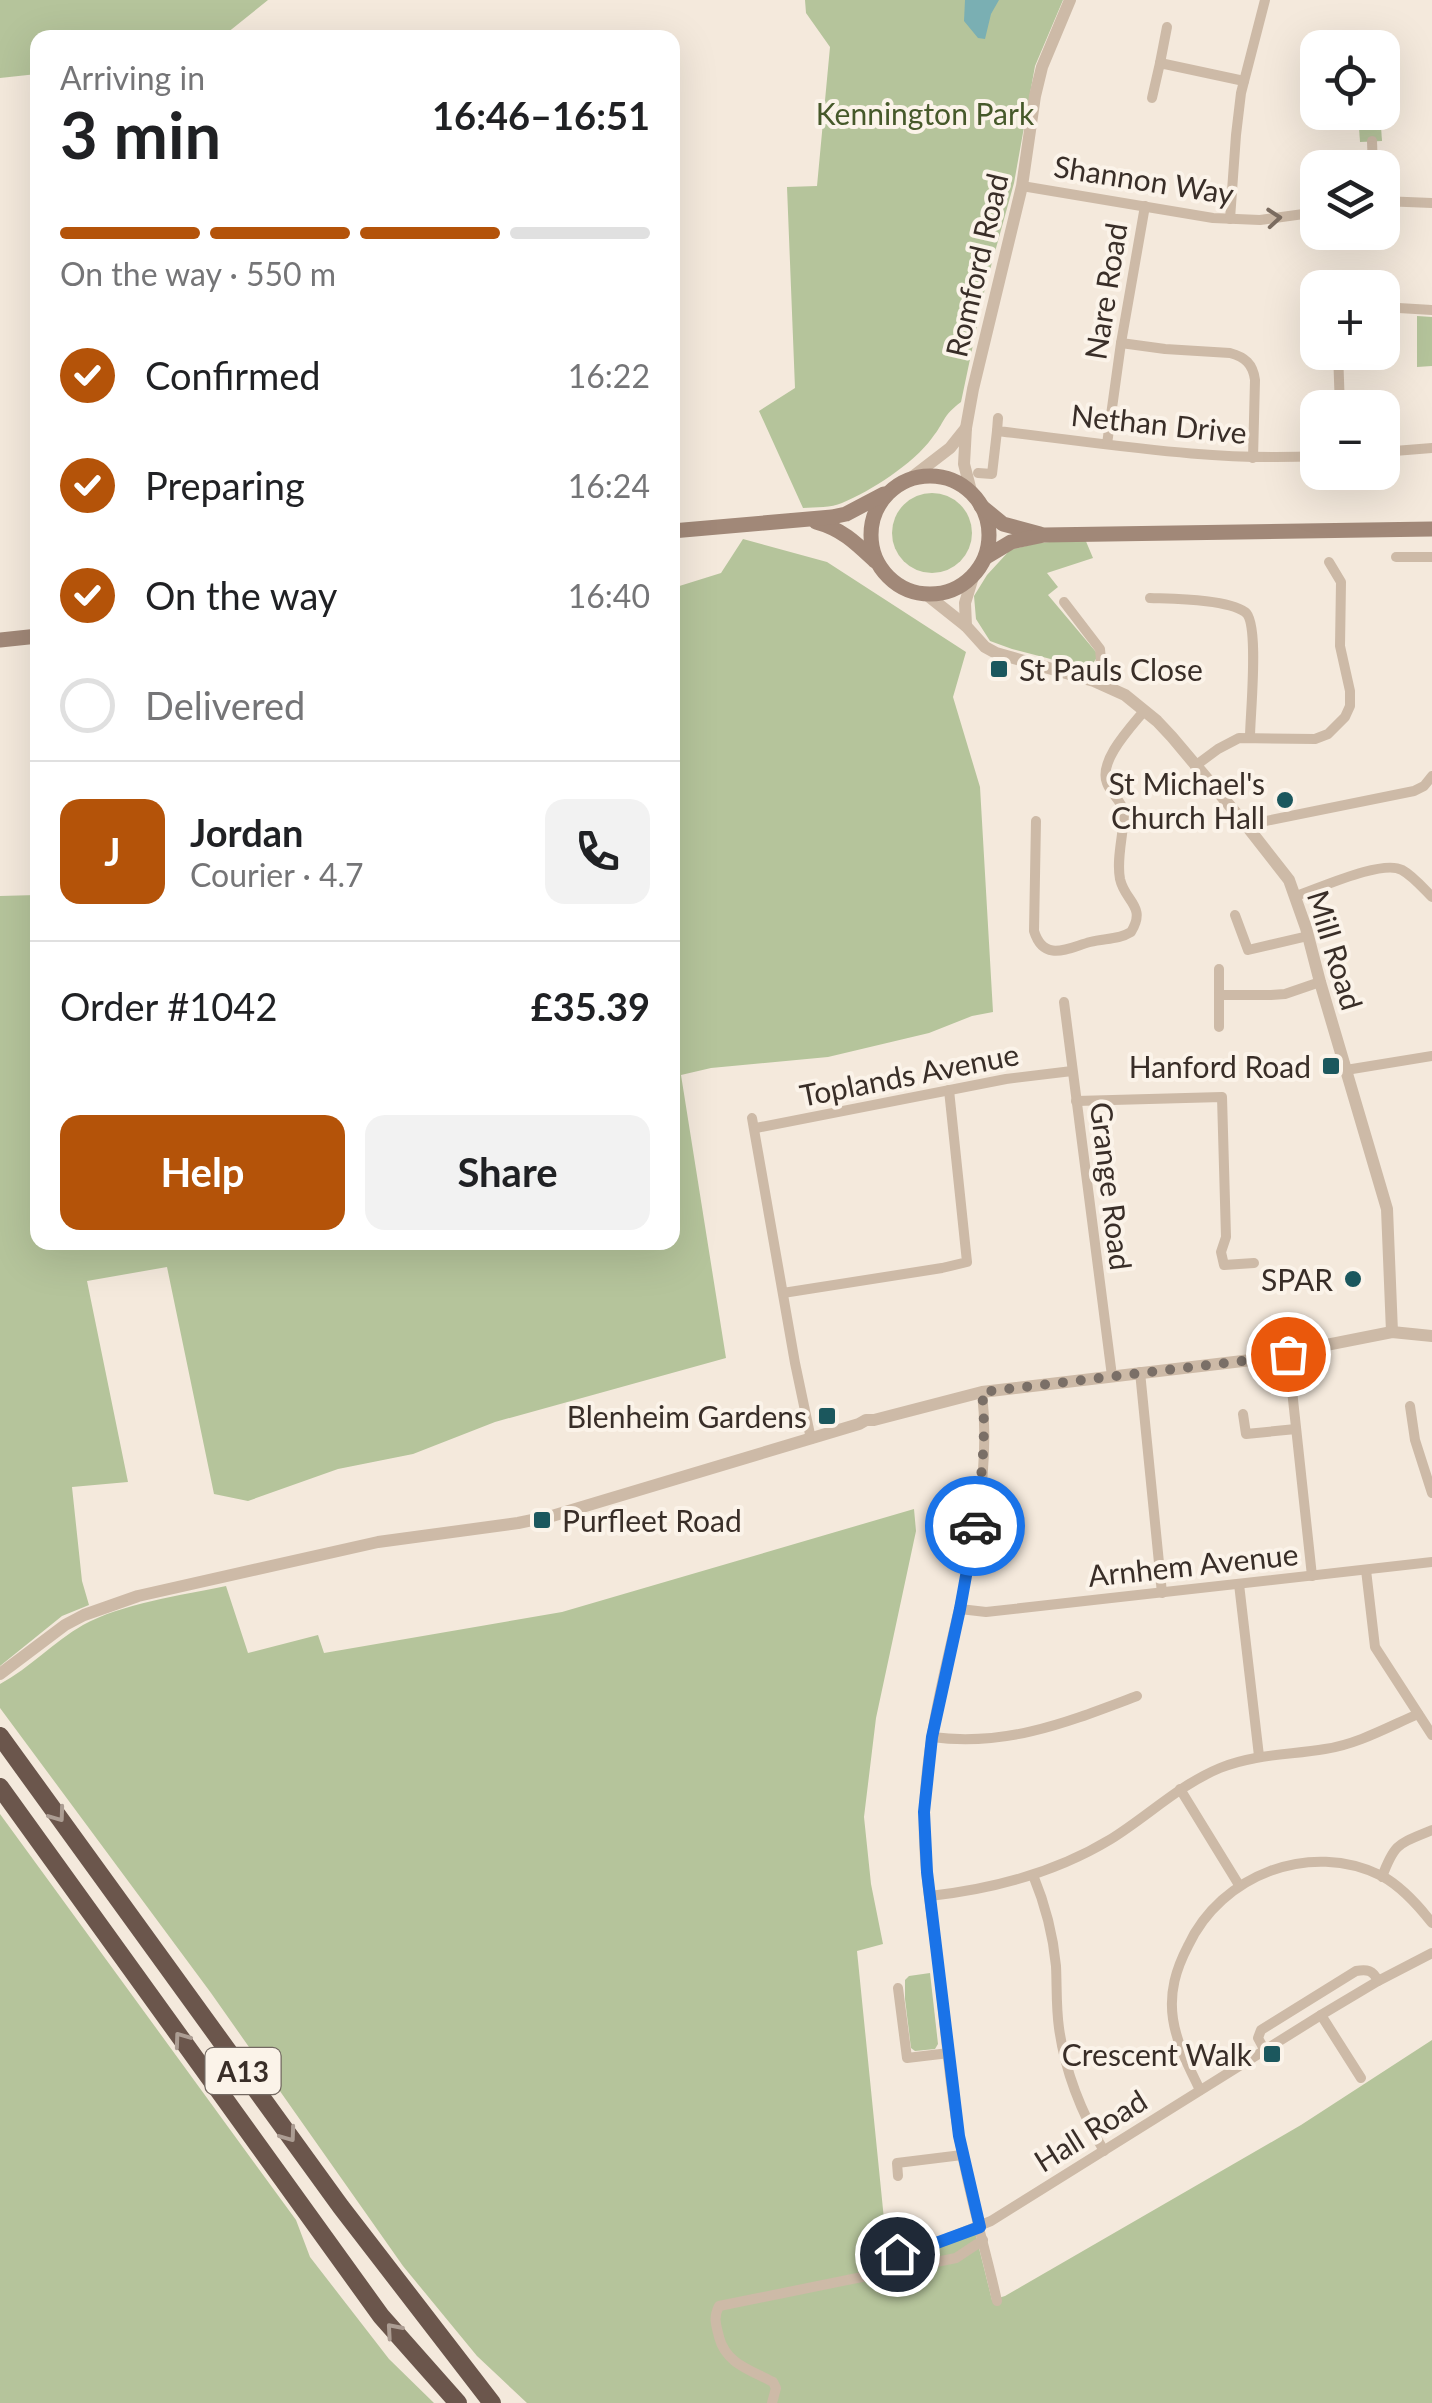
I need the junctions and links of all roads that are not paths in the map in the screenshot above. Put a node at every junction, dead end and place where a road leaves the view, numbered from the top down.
1 (1070, 0) edge
2 (1265, 0) edge
3 (1168, 27) dead end
4 (1160, 63) junction
5 (1244, 81) junction
6 (1152, 98) dead end
7 (1372, 141) dead end
8 (1372, 150) edge
9 (1022, 186) junction
10 (1400, 202) edge
11 (1432, 203) edge
12 (1144, 206) junction
13 (1300, 215) edge
14 (1230, 219) junction
15 (1400, 308) edge
16 (1432, 310) edge
17 (1121, 342) junction
18 (966, 428) junction
19 (1106, 444) junction
20 (1432, 448) edge
21 (1400, 451) edge
22 (1300, 457) edge
23 (1254, 458) junction
24 (978, 473) dead end
25 (910, 478) junction
26 (887, 492) junction
27 (976, 498) junction
28 (807, 520) junction
29 (680, 529) edge
30 (1432, 529) edge
31 (1044, 534) junction
32 (1396, 556) dead end
33 (986, 557) junction
34 (1432, 557) edge
35 (876, 562) junction
36 (1328, 562) dead end
37 (973, 577) junction
38 (927, 595) junction
39 (1150, 598) dead end
40 (1064, 602) dead end
41 (966, 626) junction
42 (30, 637) edge
43 (0, 640) edge
44 (1094, 681) junction
45 (1144, 711) junction
46 (1250, 737) junction
47 (1196, 766) junction
48 (1432, 776) edge
49 (1036, 821) dead end
50 (1246, 825) junction
51 (1296, 896) junction
52 (1432, 896) edge
53 (1235, 915) dead end
54 (1308, 936) junction
55 (1219, 969) dead end
56 (1320, 982) junction
57 (1219, 995) junction
58 (1064, 1002) dead end
59 (1219, 1027) dead end
60 (1432, 1056) edge
61 (1346, 1070) junction
62 (1072, 1071) junction
63 (950, 1090) junction
64 (1076, 1100) junction
65 (1254, 1263) dead end
66 (783, 1293) junction
67 (1392, 1332) junction
68 (1432, 1336) edge
69 (1288, 1354) junction
70 (1140, 1372) junction
71 (1112, 1376) junction
72 (982, 1392) junction
73 (1410, 1406) dead end
74 (1243, 1414) dead end
75 (1296, 1429) junction
76 (811, 1439) junction
77 (1432, 1493) edge
78 (1432, 1562) edge
79 (1366, 1570) junction
80 (1312, 1576) junction
81 (1239, 1584) junction
82 (1162, 1592) junction
83 (960, 1609) junction
84 (0, 1674) edge
85 (1137, 1696) dead end
86 (1418, 1714) junction
87 (0, 1736) edge
88 (1432, 1736) edge
89 (932, 1737) junction
90 (1259, 1756) junction
91 (0, 1787) edge
92 (1180, 1789) junction
93 (1432, 1830) edge
94 (1033, 1875) junction
95 (1382, 1877) junction
96 (1239, 1884) junction
97 (930, 1896) junction
98 (1432, 1923) edge
99 (1432, 1953) edge
100 (1378, 1981) junction
101 (898, 1988) dead end
102 (1321, 2015) junction
103 (1265, 2051) junction
104 (949, 2053) junction
105 (1361, 2078) dead end
106 (1200, 2090) junction
107 (1104, 2150) junction
108 (962, 2154) junction
109 (898, 2176) dead end
110 (980, 2227) junction
111 (983, 2240) junction
112 (897, 2254) dead end
113 (997, 2301) dead end
114 (458, 2403) edge
115 (492, 2403) edge
116 (772, 2403) edge

1 - 9 street, Romford Road
2 - 5 street
3 - 4 street
4 - 5 street
4 - 6 street
5 - 14 street
7 - 8 street
9 - 12 street, Shannon Way
9 - 18 street, Romford Road
10 - 11 street
12 - 14 street, Shannon Way
12 - 17 street, Nare Road
14 -> 13 street, Shannon Way
15 - 16 street
17 - 19 street, Nare Road
17 - 23 street
18 - 25 street
18 - 27 street, Romford Road
19 - 23 street, Nethan Drive
19 - 24 street, Nethan Drive
20 - 21 street
22 - 23 street, Nethan Drive
25 - 26 main road
25 - 27 main road
26 - 28 main road
26 - 35 main road
27 - 31 main road
27 - 33 main road
28 - 29 main road
28 - 35 main road
30 - 31 main road
31 - 33 main road
32 - 34 street
33 - 37 main road
35 - 38 main road
36 - 46 street
37 - 38 main road
37 - 41 street
38 - 41 street, Mill Road
39 - 46 street
40 - 44 street
41 - 44 street, Mill Road
42 - 43 main road
44 - 45 street, Mill Road
45 - 47 street, Mill Road
45 - 49 street
46 - 47 street
47 - 50 street, Mill Road
48 - 50 street
50 - 51 street, Mill Road
51 - 52 street
51 - 54 street, Mill Road
53 - 54 street
54 - 56 street, Mill Road
55 - 57 street
56 - 57 street
56 - 61 street, Mill Road
57 - 59 street
58 - 62 street, Grange Road
60 - 61 street
61 - 67 street, Mill Road
62 - 63 street, Toplands Avenue
62 - 64 street, Grange Road
63 - 66 street
63 - 66 street, Toplands Avenue
64 - 65 street
64 - 71 street, Grange Road
66 - 76 street
67 - 68 street
67 - 69 street
69 - 70 street
69 - 75 street
70 - 71 street
70 - 82 street
71 - 72 street
72 - 76 street
72 - 83 street
73 - 77 street
74 - 75 street
75 - 80 street
76 - 84 street
78 - 79 street, Arnhem Avenue
79 - 80 street, Arnhem Avenue
79 - 86 street
80 - 81 street, Arnhem Avenue
81 - 82 street, Arnhem Avenue
81 - 90 street
82 - 83 street, Arnhem Avenue
83 - 89 street
85 - 89 street
86 - 88 street
86 - 90 street
87 -> 115 highway, A13
89 - 97 street
90 - 92 street
114 -> 91 highway, A13
92 - 94 street
92 - 96 street
93 - 95 street
94 - 97 street
94 - 107 street
95 - 96 street
95 - 98 street
96 - 106 street
97 - 104 street
99 - 100 street, Hall Road
100 - 102 street, Hall Road
100 - 103 street
101 - 104 street
102 - 103 street, Hall Road
102 - 105 street
103 - 106 street, Hall Road
104 - 108 street
106 - 107 street, Hall Road
107 - 110 street, Hall Road
108 - 109 street
108 - 110 street
110 - 111 street
110 - 112 street, Hall Road
111 - 113 street
111 - 116 street

